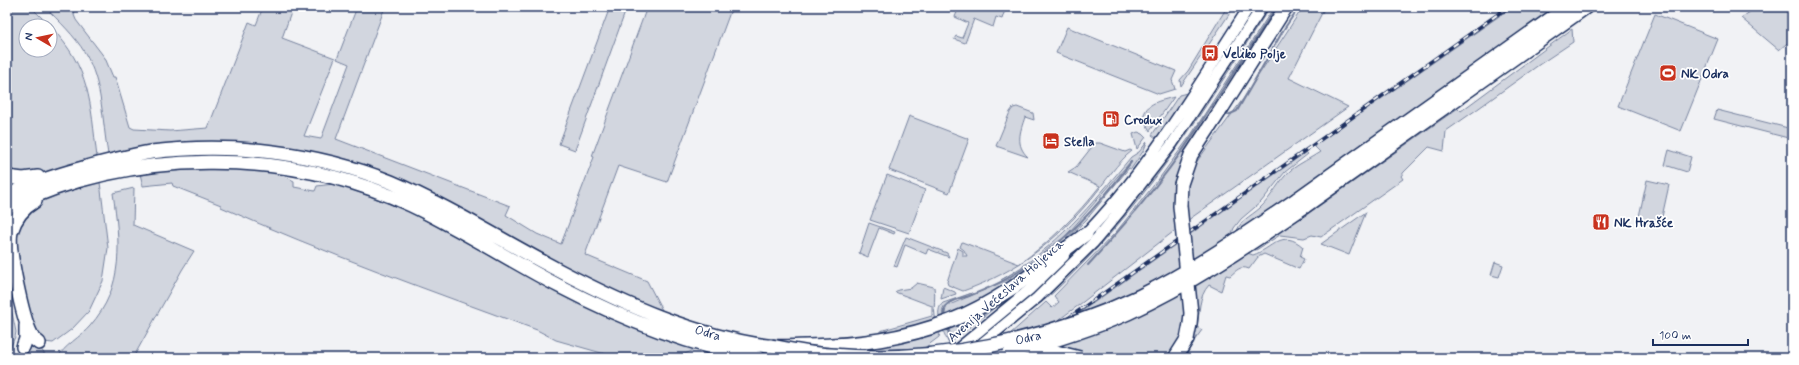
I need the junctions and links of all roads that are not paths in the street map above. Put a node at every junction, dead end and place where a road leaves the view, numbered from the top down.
1 (1249, 7) edge
2 (1262, 7) edge
3 (1286, 7) edge
4 (1567, 7) edge
5 (1586, 7) edge
6 (7, 177) edge
7 (60, 180) junction
8 (7, 196) edge
9 (1300, 203) junction
10 (7, 208) edge
11 (1086, 234) junction
12 (10, 262) edge
13 (25, 320) junction
14 (39, 343) dead end
15 (771, 346) junction
16 (23, 347) dead end
17 (1010, 353) junction
18 (758, 358) edge
19 (946, 358) edge
20 (964, 358) edge
21 (987, 358) edge
22 (1080, 358) edge
23 (1174, 358) edge

1 - 11 main road, Avenija Većeslava Holjevca
2 - 20 main road, Avenija Većeslava Holjevca
3 - 23 highway, bridge
4 - 9 highway
5 - 9 highway
6 - 7 highway
7 - 8 highway
7 - 10 highway
7 - 12 highway
7 - 15 highway, Odra
7 - 18 highway, Odra
9 - 15 highway, Odra, bridge
9 - 17 highway, Odra, bridge
11 - 15 highway, bridge
11 - 19 main road, Avenija Većeslava Holjevca
12 - 13 highway
13 - 14 highway
13 - 16 highway
17 - 21 highway, Odra
17 - 22 highway, bridge

